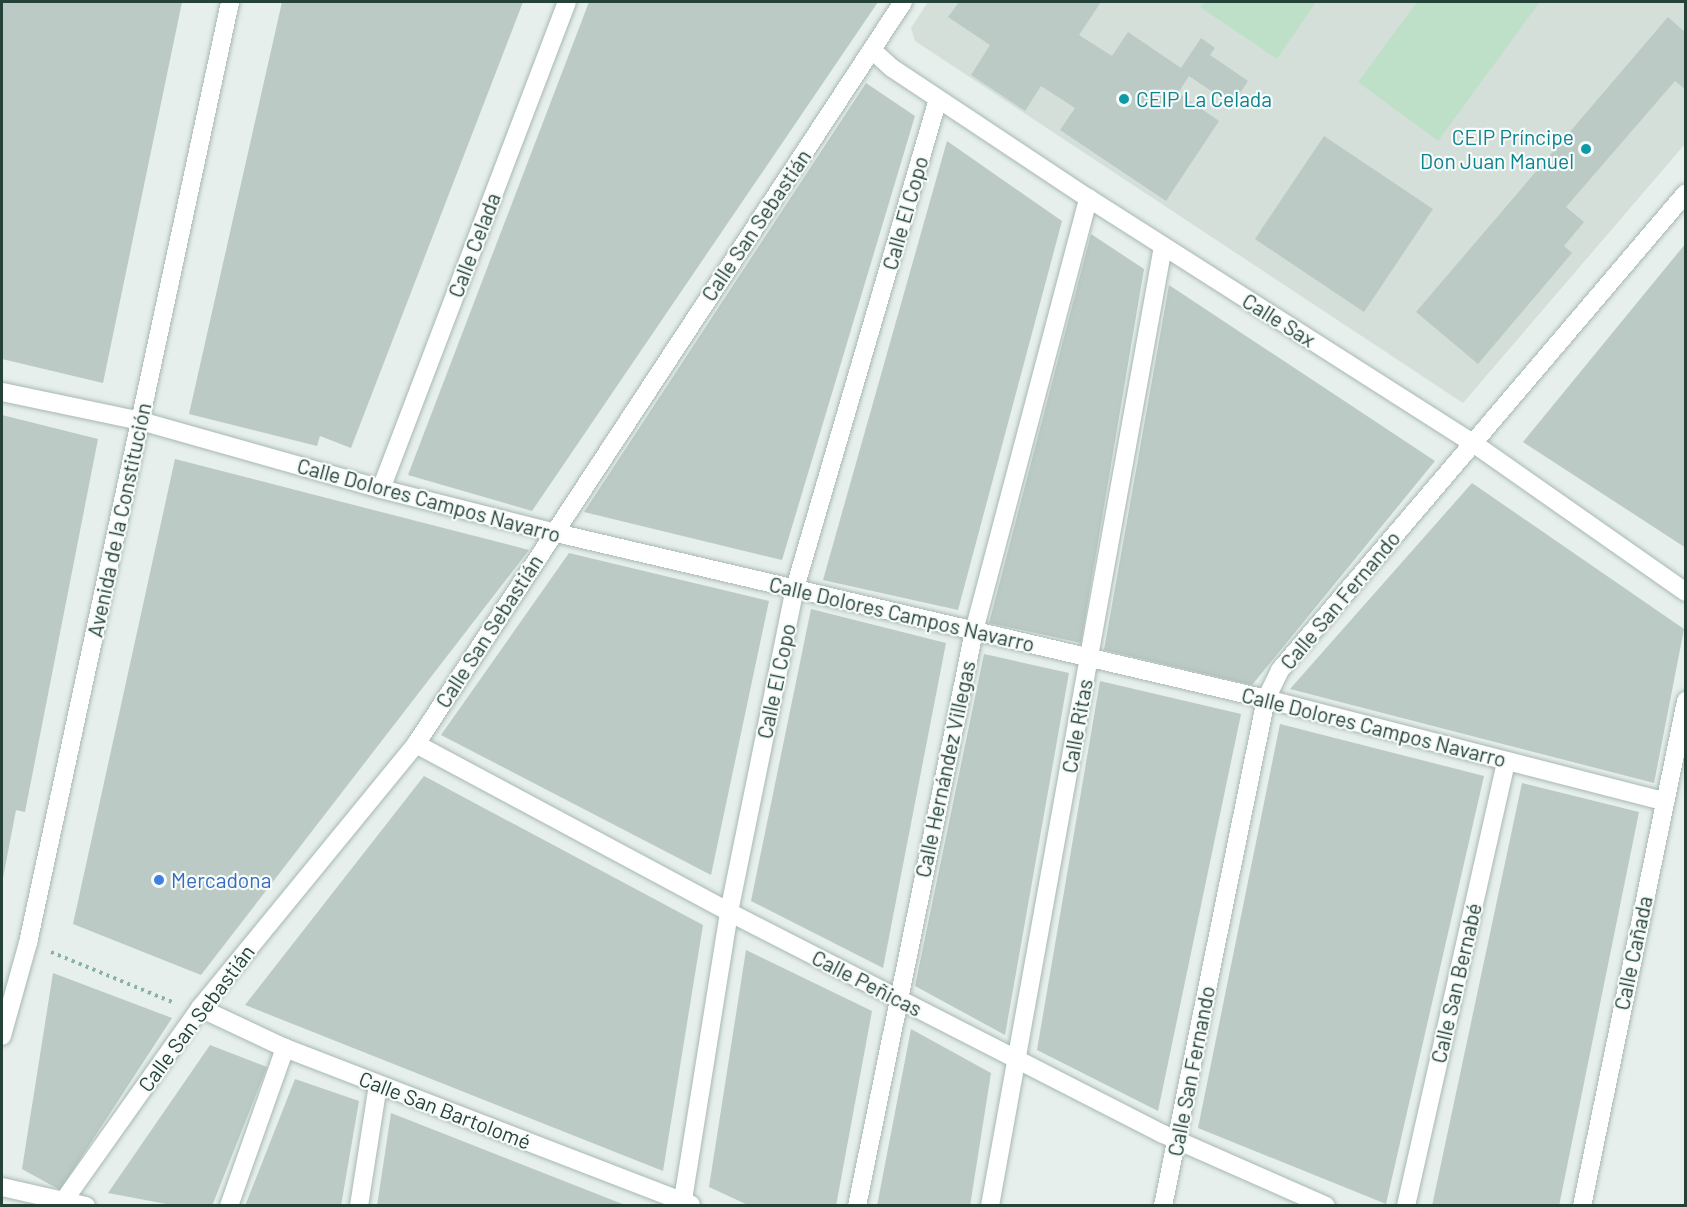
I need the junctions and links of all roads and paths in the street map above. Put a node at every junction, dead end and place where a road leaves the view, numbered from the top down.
1 (230, 2) edge
2 (567, 2) edge
3 (903, 2) edge
4 (872, 50) junction
5 (938, 99) junction
6 (1686, 193) edge
7 (1088, 198) junction
8 (1163, 246) junction
9 (2, 392) edge
10 (141, 421) junction
11 (1473, 443) junction
12 (381, 489) junction
13 (552, 532) junction
14 (795, 588) junction
15 (1686, 592) edge
16 (974, 631) junction
17 (1089, 658) junction
18 (1266, 699) junction
19 (1686, 701) edge
20 (416, 744) junction
21 (1506, 760) junction
22 (1664, 801) junction
23 (729, 912) junction
24 (28, 943) junction
25 (897, 999) junction
26 (200, 1008) junction
27 (2, 1036) edge
28 (285, 1048) junction
29 (1015, 1059) junction
30 (378, 1083) junction
31 (1176, 1140) junction
32 (2, 1187) edge
33 (62, 1203) edge
34 (686, 1204) edge
35 (86, 1206) edge
36 (229, 1206) edge
37 (359, 1206) edge
38 (857, 1206) edge
39 (990, 1206) edge
40 (1163, 1206) edge
41 (1326, 1206) edge
42 (1406, 1206) edge
43 (1582, 1206) edge

1 - 10 street, Avenida de la Constitución
2 - 12 street, Calle Celada
3 - 4 street, Calle San Sebastián
4 - 5 street, Calle Sax
4 - 13 street, Calle San Sebastián
5 - 7 street, Calle Sax
5 - 14 street, Calle El Copo
6 - 11 street, Calle San Fernando
7 - 8 street, Calle Sax
7 - 16 street, Calle Hernández Villegas
8 - 11 street, Calle Sax
8 - 17 street, Calle Ritas
9 - 10 street, Calle Dolores Campos Navarro
10 - 12 street, Calle Dolores Campos Navarro
10 - 24 street, Avenida de la Constitución
11 - 15 street, Calle Sax
11 - 18 street, Calle San Fernando
12 - 13 street, Calle Dolores Campos Navarro
13 - 14 street, Calle Dolores Campos Navarro
13 - 20 street, Calle San Sebastián
14 - 16 street, Calle Dolores Campos Navarro
14 - 23 street, Calle El Copo
16 - 17 street, Calle Dolores Campos Navarro
16 - 25 street, Calle Hernández Villegas
17 - 18 street, Calle Dolores Campos Navarro
17 - 29 street, Calle Ritas
18 - 21 street, Calle Dolores Campos Navarro
18 - 31 street, Calle San Fernando
19 - 22 street, Calle Cañada
20 - 23 street, Calle Peñicas
20 - 26 street, Calle San Sebastián
21 - 22 street, Calle Dolores Campos Navarro
21 - 42 street, Calle San Bernabé
22 - 43 street, Calle Cañada
23 - 25 street, Calle Peñicas
23 - 34 street, Calle El Copo
24 - 26 path
24 - 27 street, Avenida de la Constitución
25 - 29 street, Calle Peñicas
25 - 38 street, Calle Hernández Villegas
26 - 28 street, Calle San Bartolomé
26 - 33 street, Calle San Sebastián
28 - 30 street, Calle San Bartolomé
28 - 36 street
29 - 31 street, Calle Peñicas
29 - 39 street, Calle Ritas
30 - 34 street, Calle San Bartolomé
30 - 37 street
31 - 40 street, Calle San Fernando
31 - 41 street, Calle Peñicas
32 - 33 street
33 - 35 street

